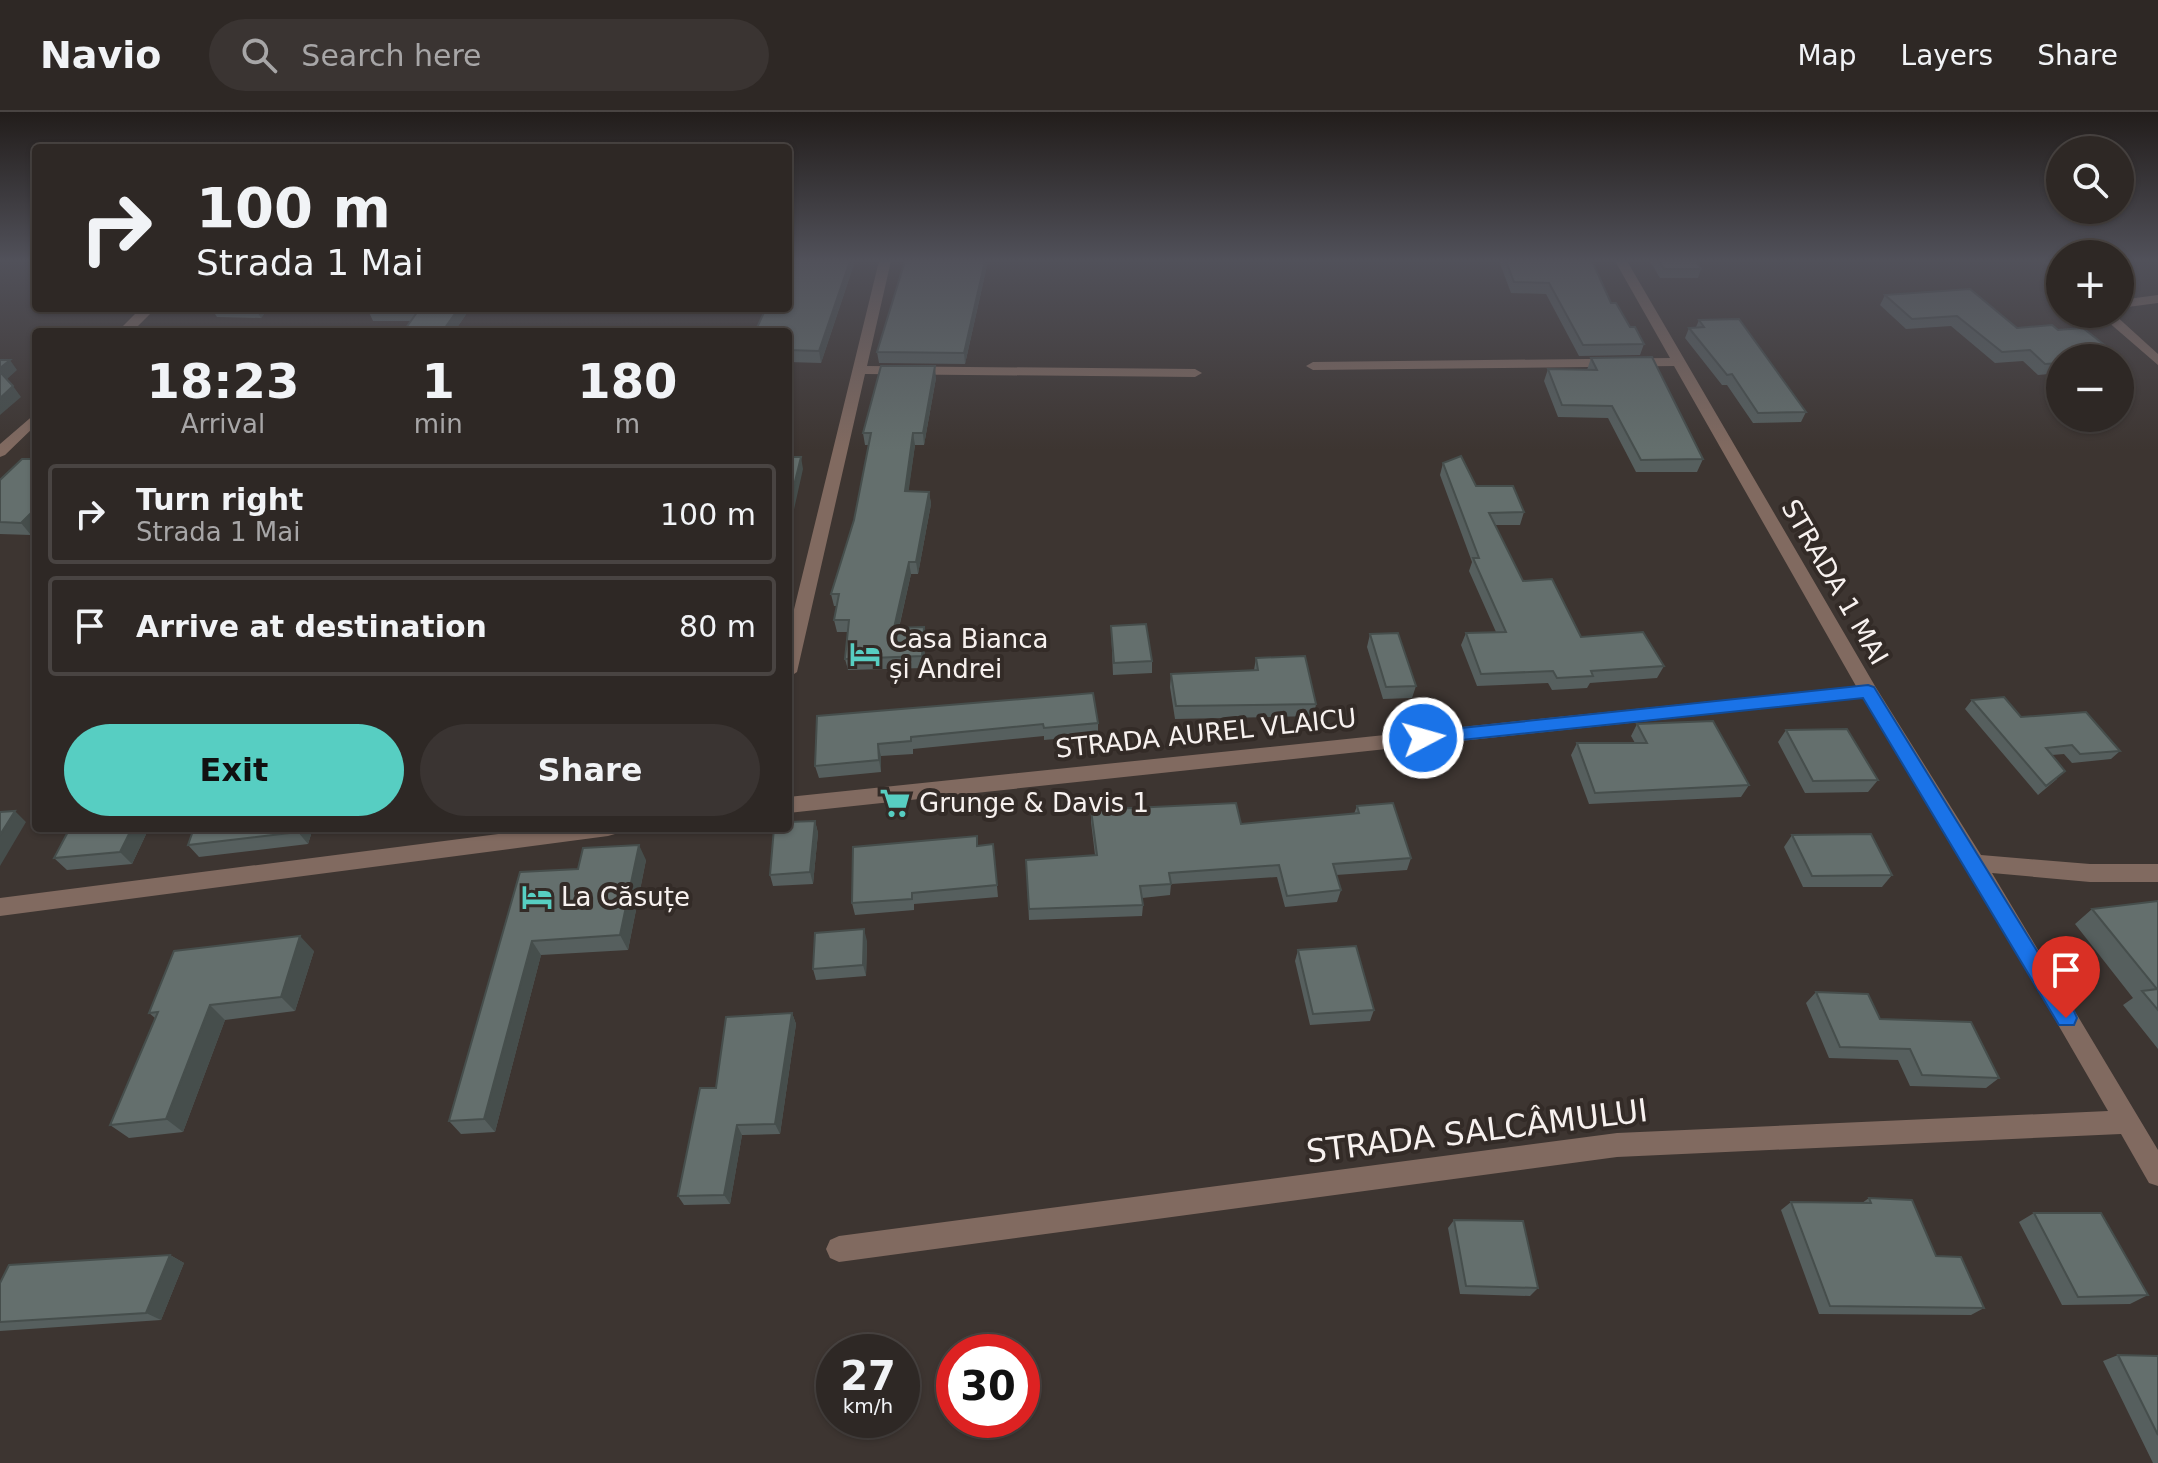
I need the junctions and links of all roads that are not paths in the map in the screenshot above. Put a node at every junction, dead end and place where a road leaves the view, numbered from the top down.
1 (870, 324) edge
2 (1657, 324) edge
3 (2121, 328) edge
4 (2158, 361) edge
5 (1679, 362) junction
6 (1313, 366) dead end
7 (859, 370) junction
8 (1195, 373) dead end
9 (32, 421) edge
10 (0, 452) edge
11 (792, 655) edge
12 (1868, 691) junction
13 (792, 805) edge
14 (577, 832) edge
15 (1975, 863) junction
16 (2158, 873) edge
17 (0, 907) edge
18 (2127, 1122) junction
19 (2158, 1174) edge
20 (839, 1249) dead end

1 - 7 street
2 - 5 street, STRADA 1 MAI
3 - 4 street
5 - 6 street
5 - 12 street, STRADA 1 MAI
7 - 8 street
7 - 11 street
9 - 10 street
12 - 13 street, STRADA AUREL VLAICU
12 - 15 street, STRADA 1 MAI
14 - 17 street
15 - 16 street
15 - 18 street, STRADA 1 MAI
18 - 19 street, STRADA 1 MAI
18 - 20 street, STRADA SALCÂMULUI

